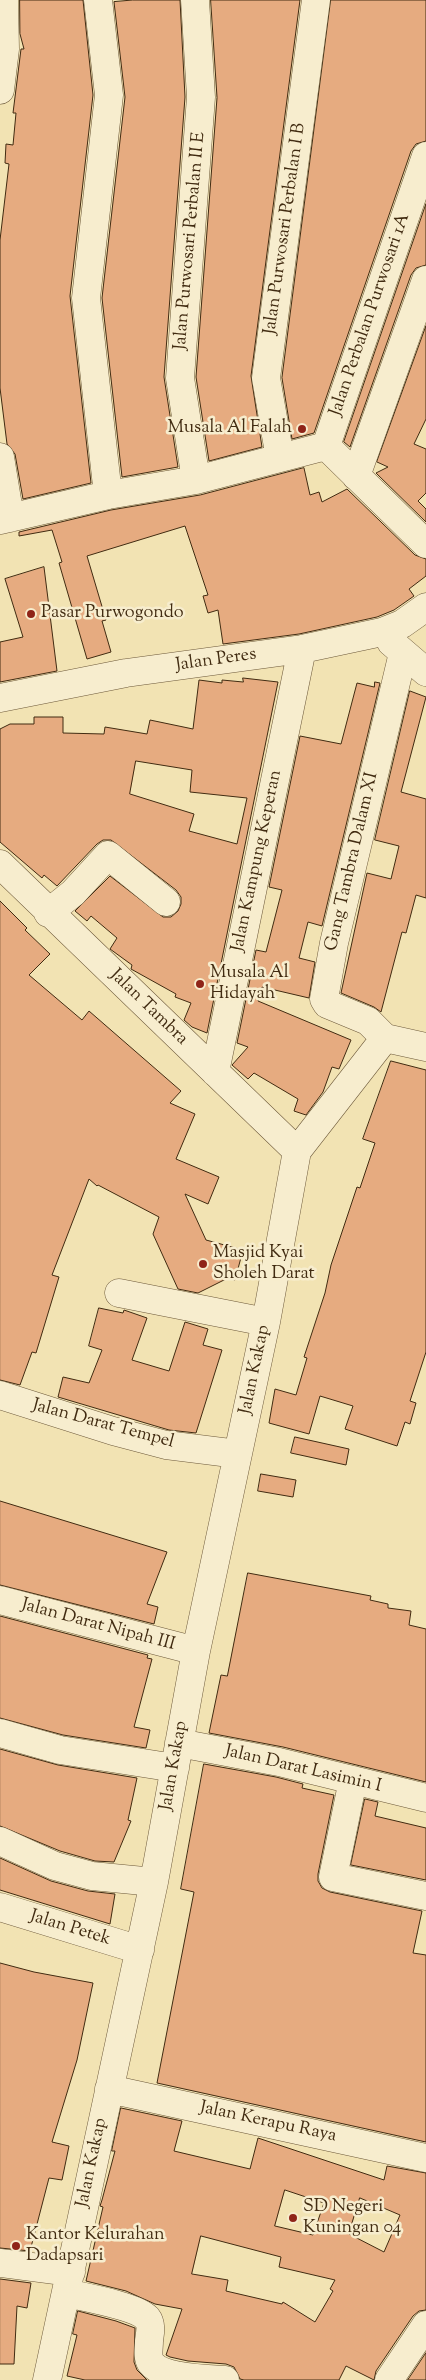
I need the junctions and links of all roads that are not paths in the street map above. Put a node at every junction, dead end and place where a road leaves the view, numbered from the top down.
1 (4, 0) edge
2 (98, 0) edge
3 (195, 0) edge
4 (316, 0) edge
5 (0, 90) edge
6 (426, 156) edge
7 (426, 280) edge
8 (326, 446) junction
9 (0, 457) edge
10 (280, 458) junction
11 (356, 476) junction
12 (196, 480) junction
13 (108, 495) junction
14 (5, 519) edge
15 (426, 544) edge
16 (426, 607) edge
17 (382, 632) junction
18 (302, 649) junction
19 (403, 653) junction
20 (426, 672) edge
21 (0, 698) edge
22 (0, 864) edge
23 (166, 902) dead end
24 (48, 913) junction
25 (384, 1038) junction
26 (426, 1047) edge
27 (215, 1072) junction
28 (297, 1151) junction
29 (119, 1293) dead end
30 (266, 1322) junction
31 (0, 1395) edge
32 (238, 1454) junction
33 (0, 1600) edge
34 (196, 1651) junction
35 (0, 1733) edge
36 (177, 1756) junction
37 (353, 1780) junction
38 (426, 1798) edge
39 (0, 1841) edge
40 (154, 1882) junction
41 (426, 1896) edge
42 (0, 1907) edge
43 (140, 1950) junction
44 (109, 2089) junction
45 (426, 2158) edge
46 (0, 2263) edge
47 (68, 2283) junction
48 (426, 2325) edge
49 (47, 2380) edge
50 (225, 2380) edge
51 (389, 2380) edge

1 - 5 street
2 - 13 street
3 - 12 street, Jalan Purwosari Perbalan II E
4 - 10 street, Jalan Purwosari Perbalan I B
6 - 8 street, Jalan Perbalan Purwosari 1A
7 - 11 street
8 - 10 street
8 - 11 street
9 - 14 street
10 - 12 street
11 - 15 street
12 - 13 street
13 - 14 street
16 - 17 street, Jalan Peres
17 - 18 street, Jalan Peres
17 - 19 street
18 - 21 street, Jalan Peres
18 - 27 street, Jalan Kampung Keperan
19 - 20 street
19 - 25 street, Gang Tambra Dalam XI
22 - 24 street, Jalan Tambra
23 - 24 street
24 - 27 street, Jalan Tambra
25 - 26 street
25 - 28 street
27 - 28 street, Jalan Tambra
28 - 30 street, Jalan Kakap
29 - 30 street
30 - 32 street, Jalan Kakap
31 - 32 street, Jalan Darat Tempel
32 - 34 street, Jalan Kakap
33 - 34 street, Jalan Darat Nipah III
34 - 36 street, Jalan Kakap
35 - 36 street, Jalan Darat Lasimin I
36 - 37 street, Jalan Darat Lasimin I
36 - 40 street, Jalan Kakap
37 - 38 street, Jalan Darat Lasimin I
37 - 41 street
39 - 40 street
40 - 43 street, Jalan Kakap
42 - 43 street, Jalan Petek
43 - 44 street, Jalan Kakap
44 - 45 street, Jalan Kerapu Raya
44 - 47 street, Jalan Kakap
46 - 47 street
47 - 49 street, Jalan Kakap
47 - 50 street
48 - 51 street

